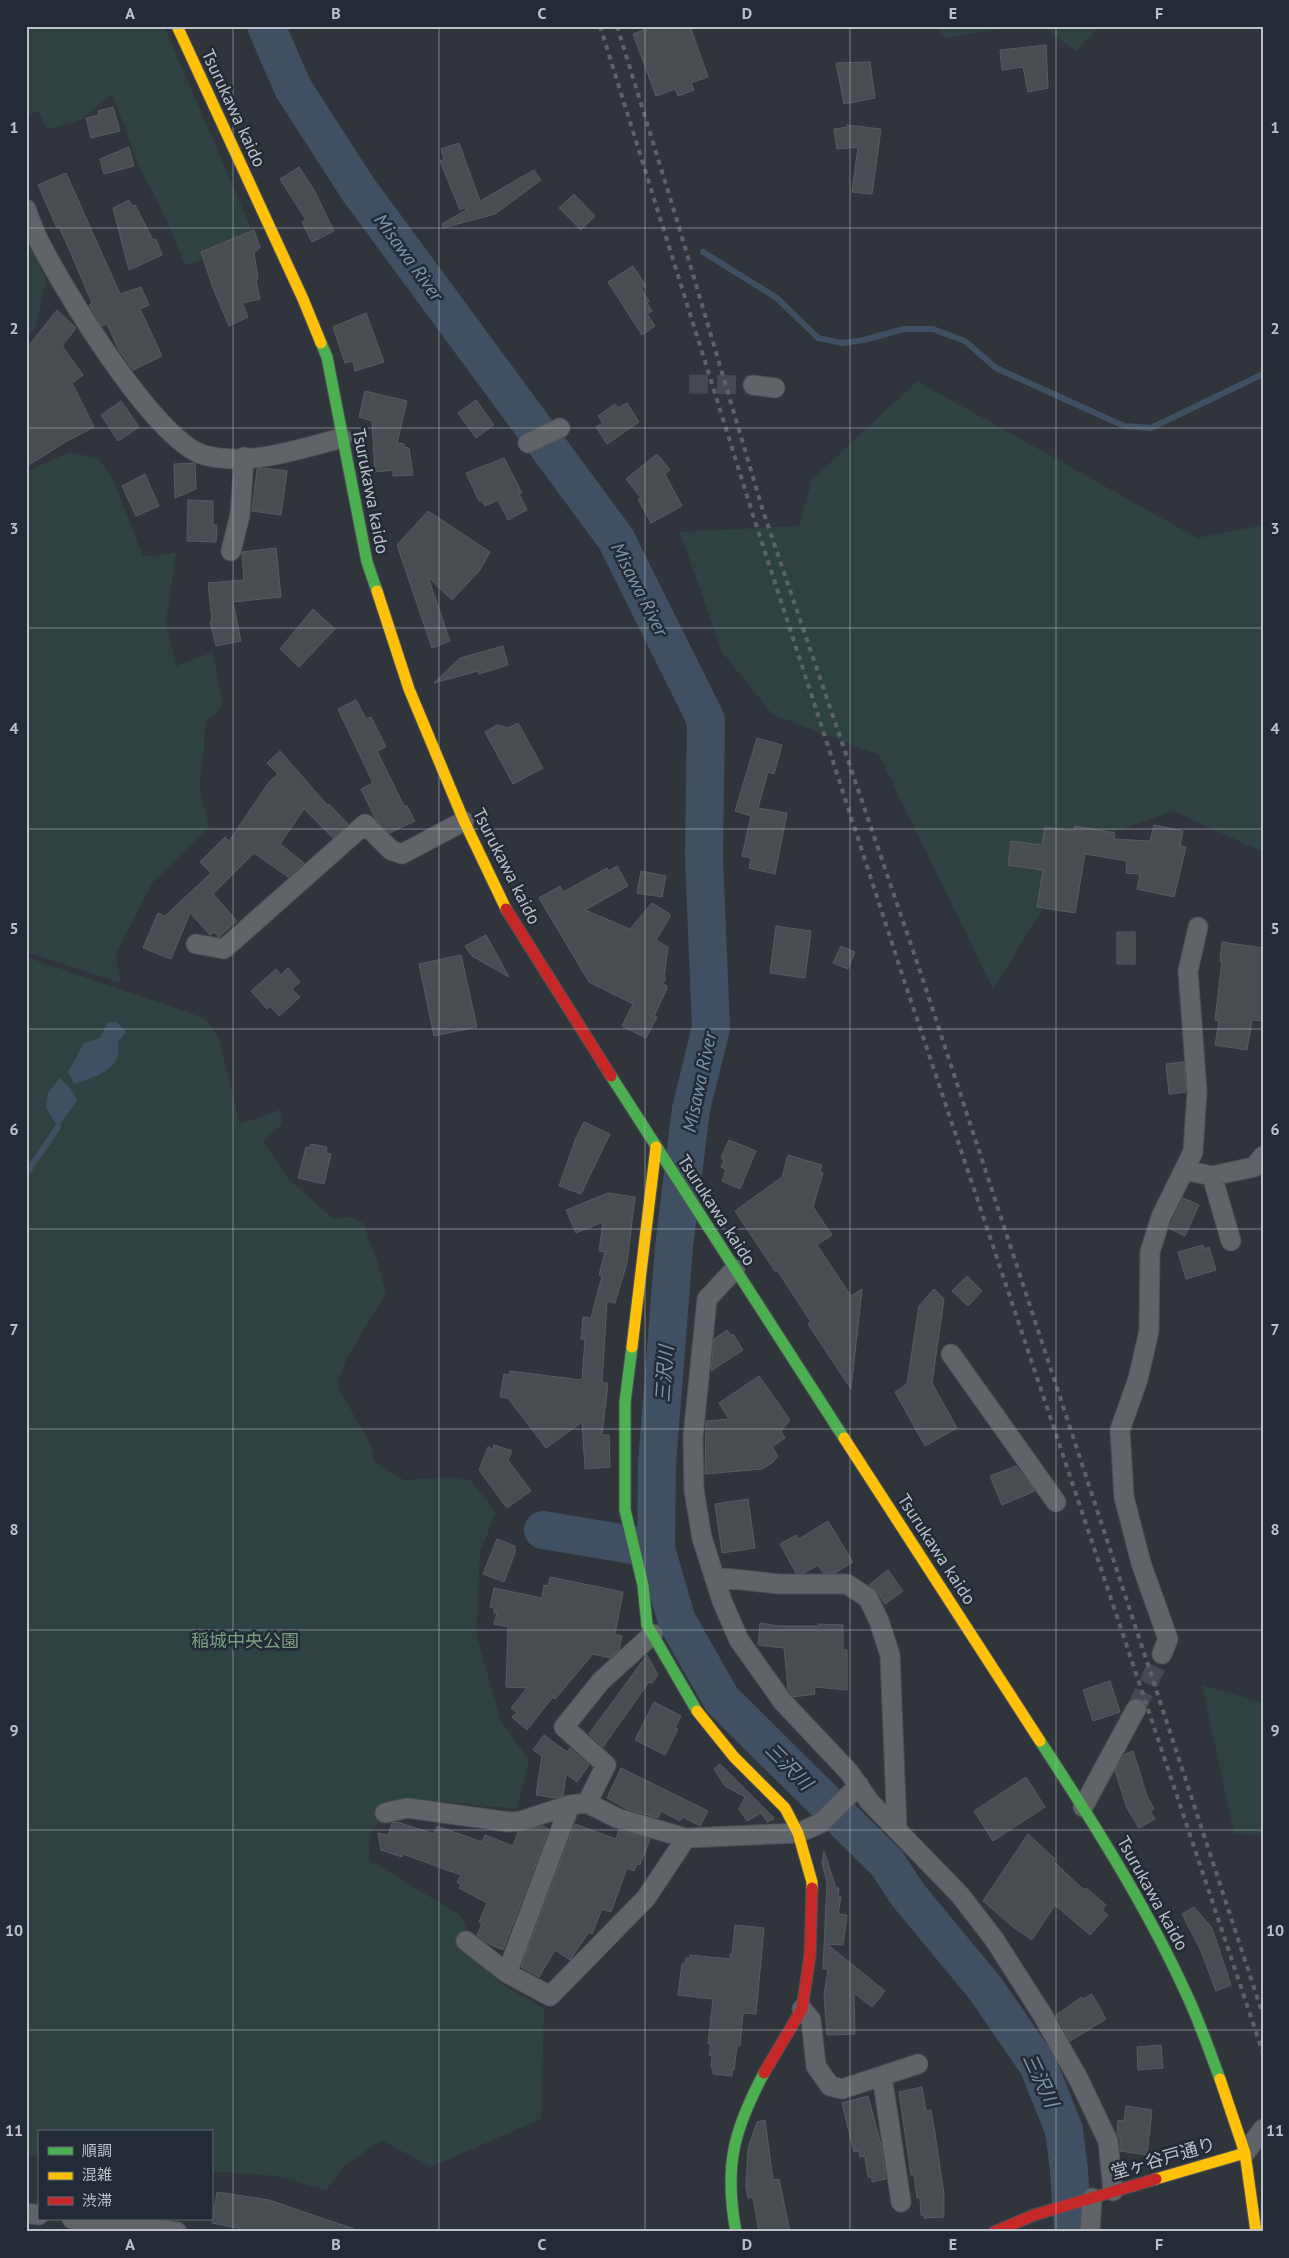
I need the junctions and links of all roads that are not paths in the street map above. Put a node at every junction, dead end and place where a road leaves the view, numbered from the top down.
1 (177, 26) edge
2 (26, 209) edge
3 (753, 385) tunnel mouth
4 (776, 388) dead end
5 (560, 428) dead end
6 (342, 438) junction
7 (528, 443) dead end
8 (244, 457) junction
9 (231, 551) dead end
10 (464, 821) junction
11 (1198, 928) dead end
12 (196, 944) dead end
13 (656, 1147) junction
14 (1263, 1156) edge
15 (1185, 1170) junction
16 (1212, 1176) junction
17 (1231, 1241) dead end
18 (734, 1269) junction
19 (951, 1354) dead end
20 (1056, 1502) dead end
21 (714, 1577) junction
22 (653, 1634) junction
23 (1162, 1654) tunnel mouth
24 (1136, 1709) tunnel mouth
25 (854, 1790) junction
26 (579, 1804) junction
27 (1083, 1807) junction
28 (385, 1813) dead end
29 (897, 1830) junction
30 (798, 1832) junction
31 (686, 1838) junction
32 (466, 1941) dead end
33 (507, 1972) junction
34 (802, 2008) junction
35 (918, 2064) dead end
36 (882, 2076) junction
37 (1263, 2129) edge
38 (1254, 2152) edge
39 (1113, 2191) junction
40 (1092, 2198) junction
41 (901, 2202) dead end
42 (76, 2220) edge
43 (112, 2228) edge
44 (177, 2232) edge
45 (736, 2232) edge
46 (994, 2232) edge
47 (1090, 2232) edge
48 (1256, 2232) edge

1 - 6 main road, Tsurukawa kaido
2 - 8 street
3 - 4 street
5 - 7 street
6 - 8 street
6 - 10 main road, Tsurukawa kaido
8 - 9 street
10 - 12 street
10 - 13 main road, Tsurukawa kaido
11 - 15 street
13 - 18 main road, Tsurukawa kaido
13 - 22 main road
14 - 16 street
15 - 16 street
15 - 23 street
16 - 17 street
18 - 21 street
18 - 27 main road, Tsurukawa kaido
19 - 20 street
21 - 25 street
21 - 29 street
22 - 26 street
22 - 30 main road
24 - 27 street
25 - 29 street
25 - 30 street
26 - 28 street
26 - 31 street
26 - 33 street
27 - 38 main road, Tsurukawa kaido
29 - 39 street
30 - 31 street
30 - 34 main road
31 - 33 street
32 - 33 street
34 - 36 street
34 - 45 main road
35 - 36 street
36 - 41 street
37 - 38 street
38 - 39 main road, 堂ヶ谷戸通り
38 - 48 main road, Tsurukawa kaido
39 - 40 main road, 堂ヶ谷戸通り
40 - 46 main road, 堂ヶ谷戸通り
40 - 47 street
42 - 43 street
43 - 44 street

